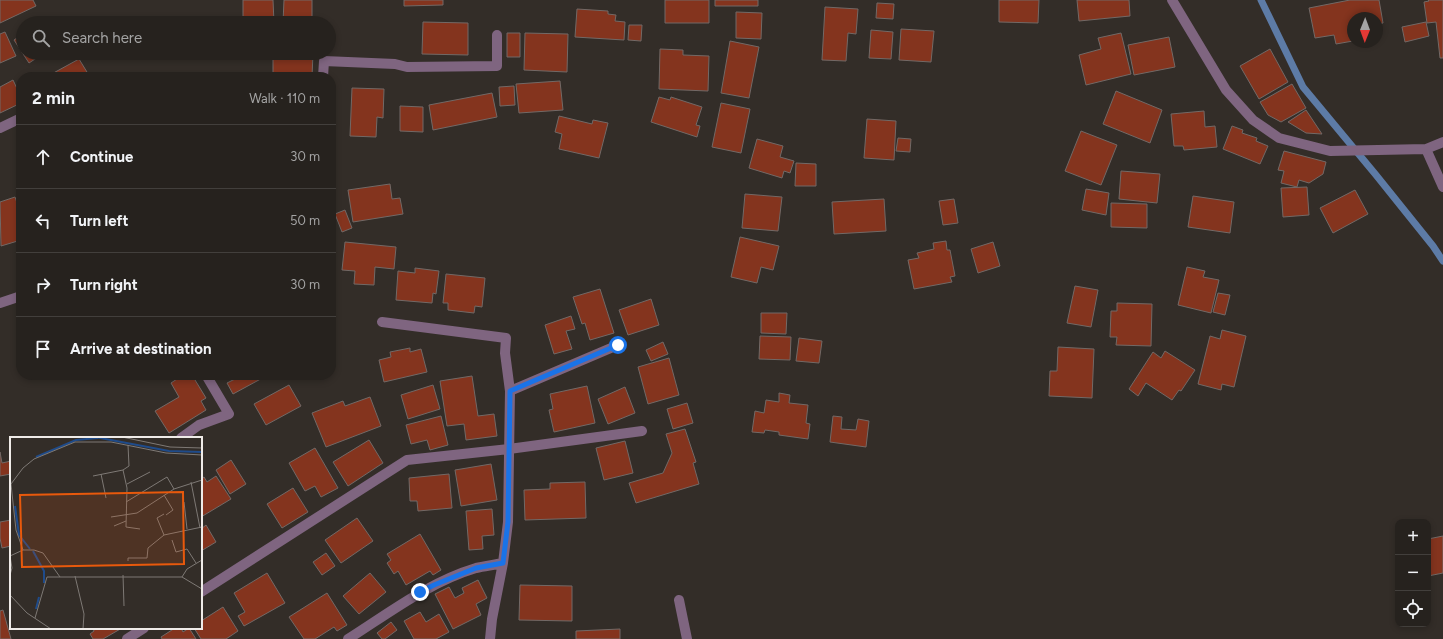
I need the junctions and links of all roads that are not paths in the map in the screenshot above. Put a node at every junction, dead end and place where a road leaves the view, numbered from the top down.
1 (1172, 0) edge
2 (497, 35) dead end
3 (324, 60) edge
4 (324, 60) edge
5 (323, 72) edge
6 (16, 120) edge
7 (0, 128) edge
8 (1443, 142) edge
9 (1426, 149) junction
10 (1443, 187) edge
11 (16, 297) edge
12 (0, 302) edge
13 (382, 322) dead end
14 (618, 345) dead end
15 (209, 380) edge
16 (510, 391) junction
17 (642, 430) dead end
18 (182, 437) edge
19 (509, 449) junction
20 (503, 563) junction
21 (202, 591) edge
22 (678, 600) dead end
23 (142, 629) edge
24 (127, 639) edge
25 (348, 639) edge
26 (490, 639) edge
27 (687, 639) edge

1 - 9 street
2 - 3 street
4 - 5 street
6 - 7 street
8 - 9 street
9 - 10 street
11 - 12 street
13 - 16 street
14 - 16 street
15 - 18 street
16 - 19 street
17 - 19 street
19 - 20 street
19 - 21 street
20 - 25 street
20 - 26 street
22 - 27 street
23 - 24 street

